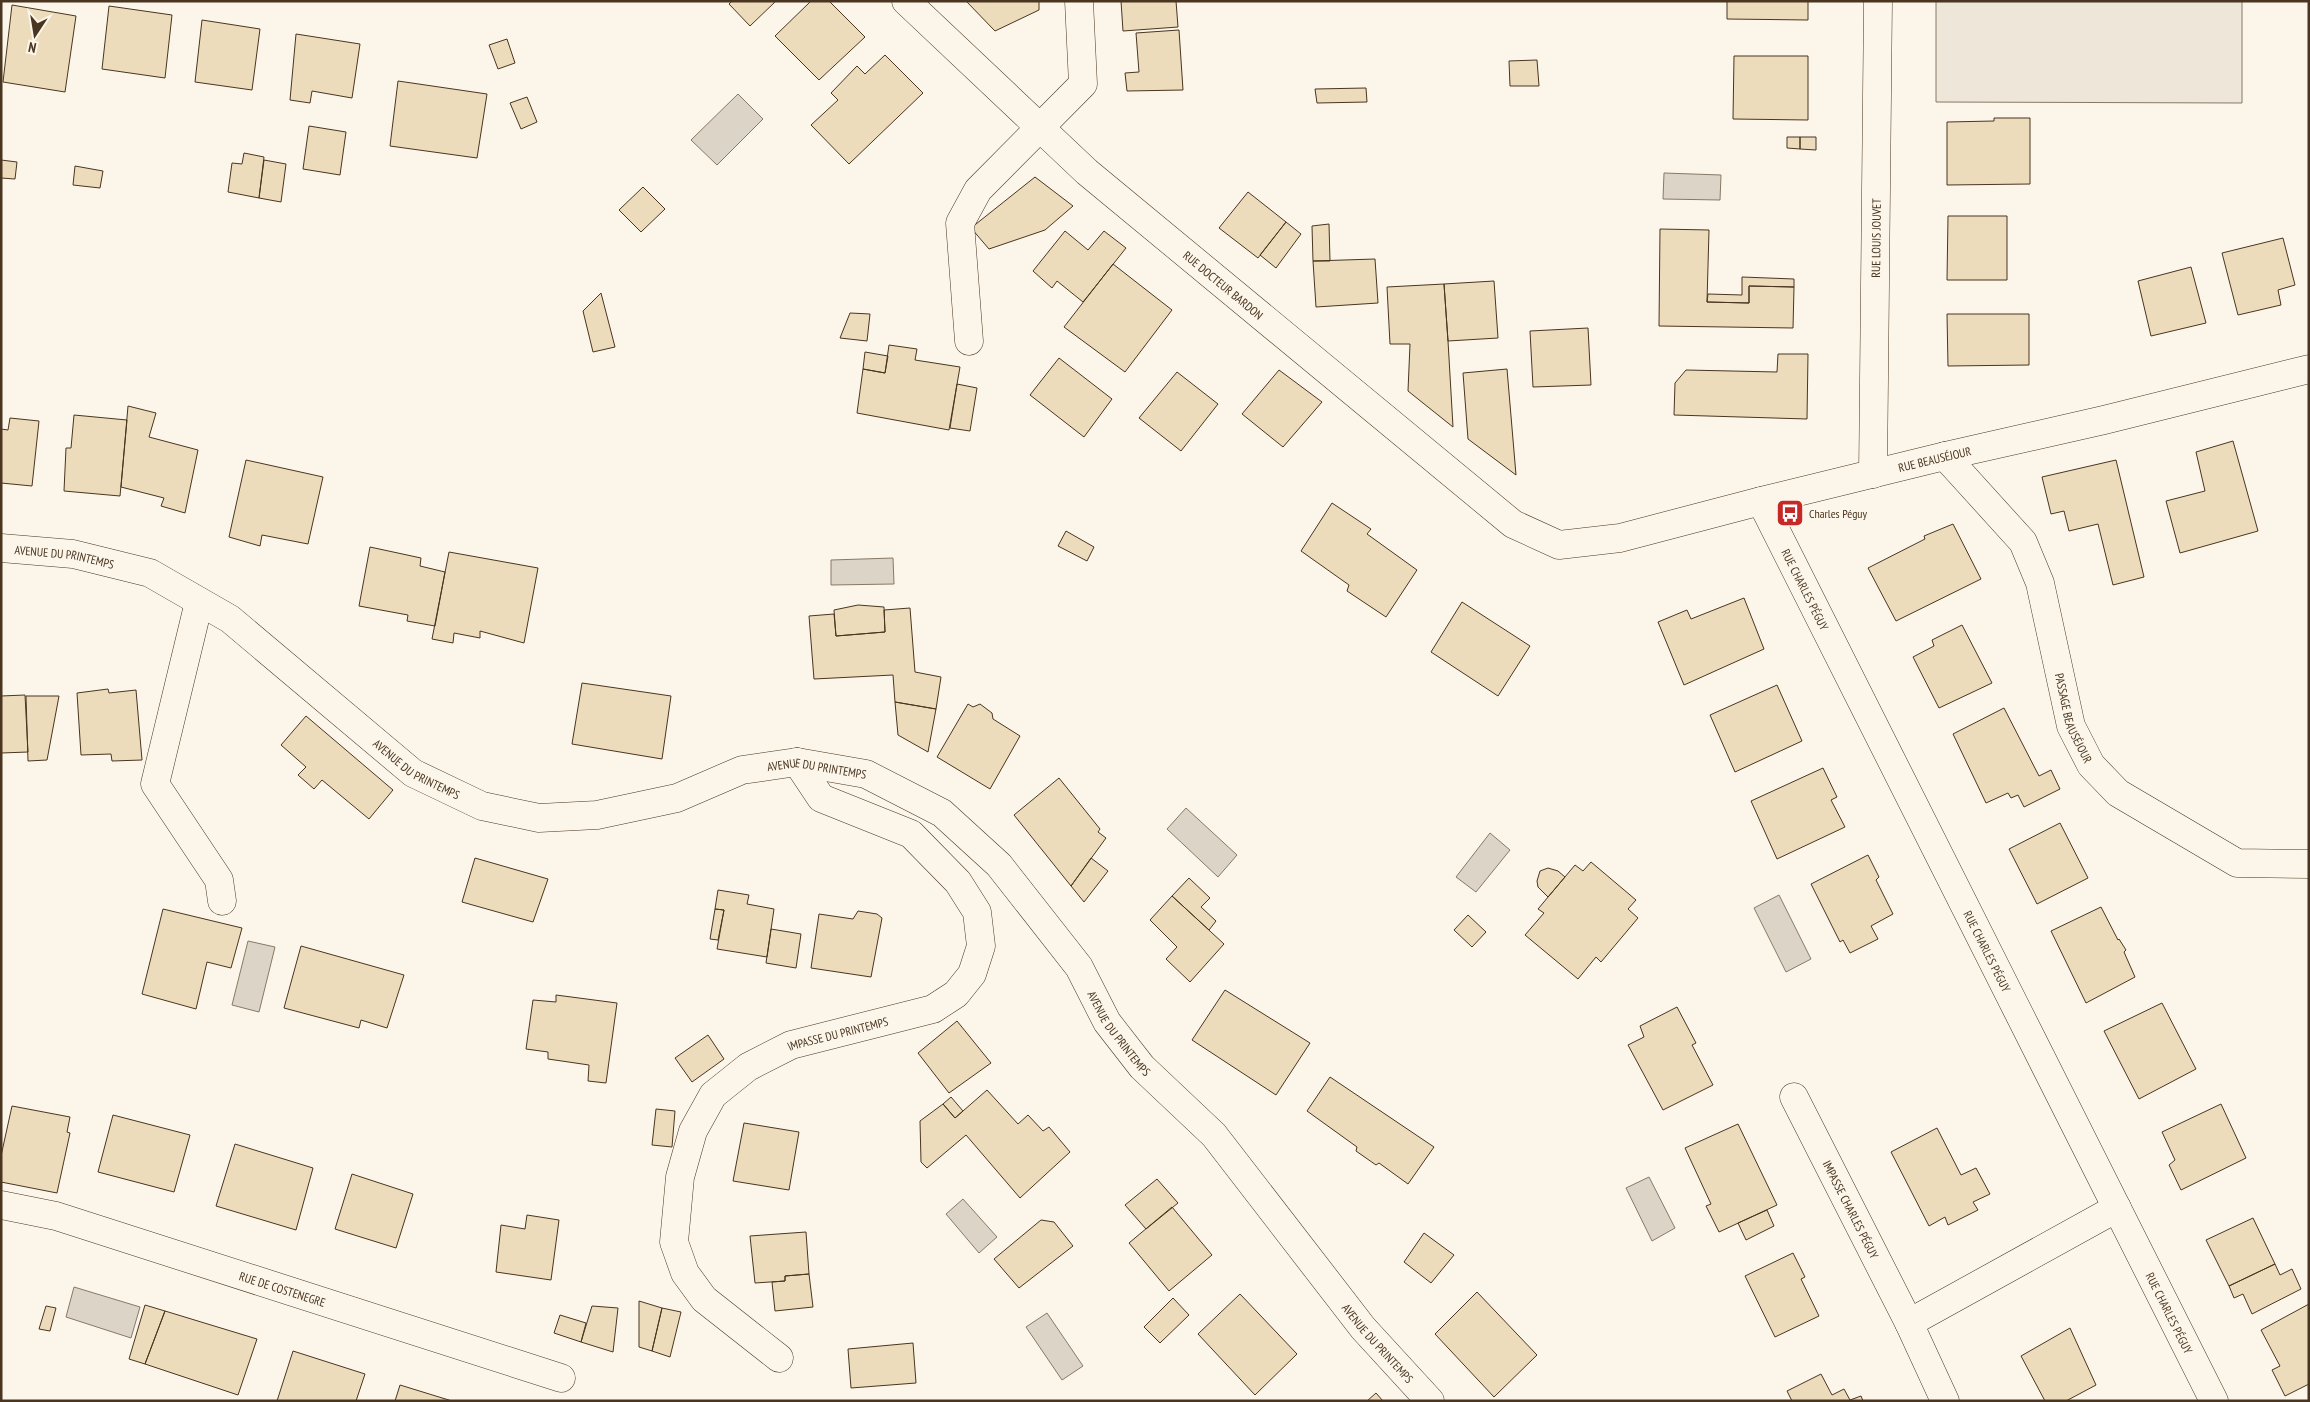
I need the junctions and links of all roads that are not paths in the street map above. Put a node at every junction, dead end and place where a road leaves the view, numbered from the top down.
1 (906, 1) edge
2 (1079, 1) edge
3 (1878, 1) edge
4 (1040, 129) junction
5 (969, 341) dead end
6 (2309, 369) edge
7 (1945, 456) junction
8 (1873, 474) junction
9 (1761, 501) junction
10 (1559, 545) joint
11 (1, 548) edge
12 (199, 602) junction
13 (797, 762) junction
14 (2309, 864) edge
15 (222, 901) dead end
16 (1794, 1098) dead end
17 (1, 1205) edge
18 (2117, 1208) junction
19 (1909, 1323) junction
20 (779, 1358) dead end
21 (561, 1378) dead end
22 (1430, 1401) edge
23 (1945, 1401) edge
24 (2214, 1401) edge

1 - 4 street, RUE DOCTEUR BARDON
2 - 4 street
3 - 8 street, RUE LOUIS JOUVET
4 - 5 street
4 - 10 street, RUE DOCTEUR BARDON
6 - 7 street, RUE BEAUSÉJOUR
7 - 8 street, RUE BEAUSÉJOUR
7 - 14 street, PASSAGE BEAUSÉJOUR
8 - 9 street, RUE BEAUSÉJOUR
9 - 10 street, RUE BEAUSÉJOUR
9 - 18 street, RUE CHARLES PÉGUY
11 - 12 street, AVENUE DU PRINTEMPS
12 - 13 street, AVENUE DU PRINTEMPS
12 - 15 street
13 - 20 street, IMPASSE DU PRINTEMPS
13 - 22 street, AVENUE DU PRINTEMPS
16 - 19 street, IMPASSE CHARLES PÉGUY
17 - 21 street, RUE DE COSTENEGRE
18 - 19 street
18 - 24 street, RUE CHARLES PÉGUY
19 - 23 street, IMPASSE CHARLES PÉGUY

